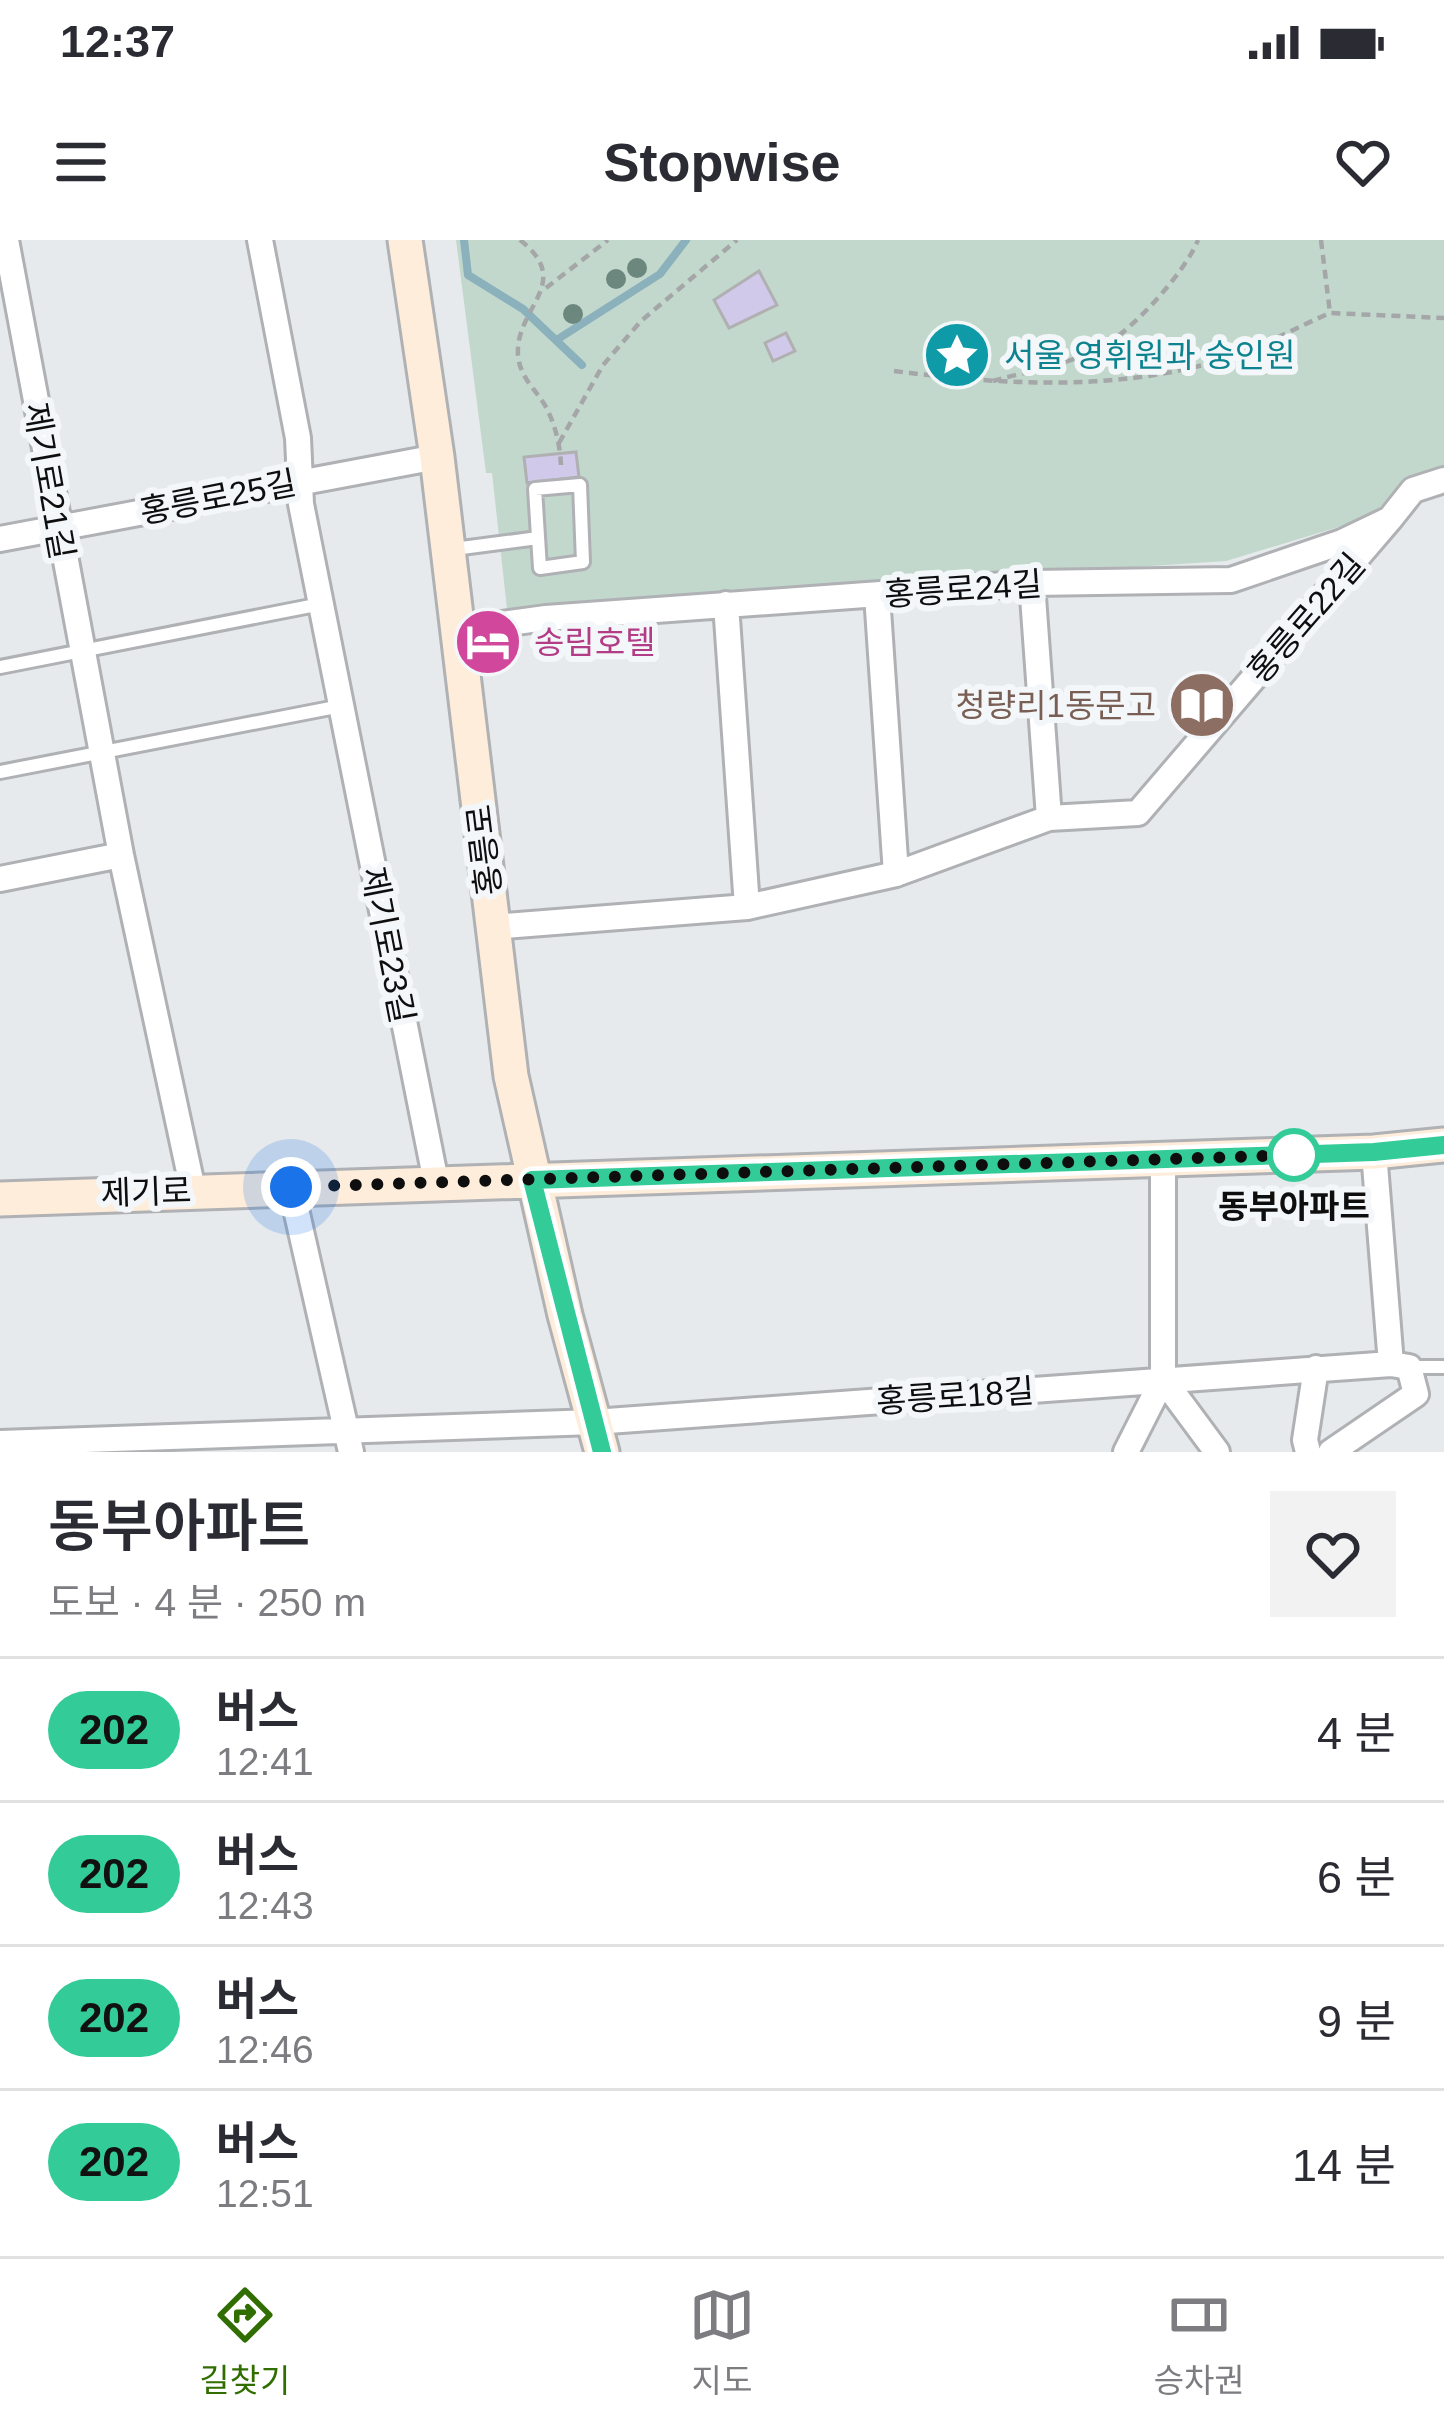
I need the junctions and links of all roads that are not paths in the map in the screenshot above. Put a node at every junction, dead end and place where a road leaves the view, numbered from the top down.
1 (5, 240) edge
2 (260, 240) edge
3 (405, 240) edge
4 (436, 457) junction
5 (1444, 480) edge
6 (300, 481) junction
7 (1390, 519) junction
8 (57, 528) junction
9 (538, 538) junction
10 (0, 539) edge
11 (447, 550) junction
12 (1033, 583) junction
13 (877, 596) junction
14 (321, 604) junction
15 (727, 604) junction
16 (457, 630) junction
17 (81, 651) junction
18 (0, 667) edge
19 (341, 706) junction
20 (101, 752) junction
21 (0, 772) edge
22 (1049, 818) junction
23 (121, 855) junction
24 (896, 874) junction
25 (0, 879) edge
26 (747, 907) junction
27 (493, 927) junction
28 (1444, 1145) edge
29 (1374, 1152) junction
30 (1163, 1160) junction
31 (532, 1180) junction
32 (436, 1182) junction
33 (291, 1187) junction
34 (194, 1190) junction
35 (0, 1199) edge
36 (1400, 1366) junction
37 (1444, 1366) edge
38 (1316, 1368) junction
39 (1163, 1379) junction
40 (598, 1437) edge
41 (349, 1441) edge
42 (0, 1443) edge
43 (1126, 1452) edge
44 (1216, 1452) edge
45 (1308, 1452) edge
46 (1331, 1452) edge

1 - 8 street, 제기로21길
2 - 6 street, 제기로23길
3 - 4 main road, 홍릉로
4 - 6 street, 홍릉로25길
4 - 11 main road, 홍릉로
5 - 7 street, 홍릉로24길
6 - 8 street, 홍릉로25길
6 - 14 street, 제기로23길
7 - 12 street, 홍릉로24길
7 - 22 street, 홍릉로22길
8 - 10 street, 홍릉로25길
8 - 17 street, 제기로21길
9 - 9 lane
9 - 11 lane
11 - 16 main road, 홍릉로
12 - 13 street, 홍릉로24길
12 - 22 street
13 - 15 street, 홍릉로24길
13 - 24 street
14 - 17 lane
14 - 19 street, 제기로23길
15 - 16 street, 홍릉로24길
15 - 26 street
16 - 27 main road, 홍릉로
17 - 18 lane
17 - 20 street, 제기로21길
19 - 20 lane
19 - 32 street, 제기로23길
20 - 21 lane
20 - 23 street, 제기로21길
22 - 24 street, 홍릉로22길
23 - 25 street
23 - 34 street, 제기로21길
24 - 26 street, 홍릉로22길
26 - 27 street, 홍릉로22길
27 - 31 main road, 홍릉로
28 - 29 main road, 제기로
29 - 30 main road, 제기로
29 - 36 street
30 - 31 main road, 제기로
30 - 39 street
31 - 32 main road, 제기로
31 - 40 main road, 홍릉로
32 - 33 main road, 제기로
33 - 34 main road, 제기로
33 - 41 street
34 - 35 main road, 제기로
36 - 37 lane
36 - 38 street, 홍릉로18길
36 - 46 street
38 - 39 street, 홍릉로18길
38 - 45 street
39 - 40 street, 홍릉로18길
39 - 43 street
39 - 44 street
40 - 41 street, 홍릉로18길
41 - 42 street, 홍릉로18길

